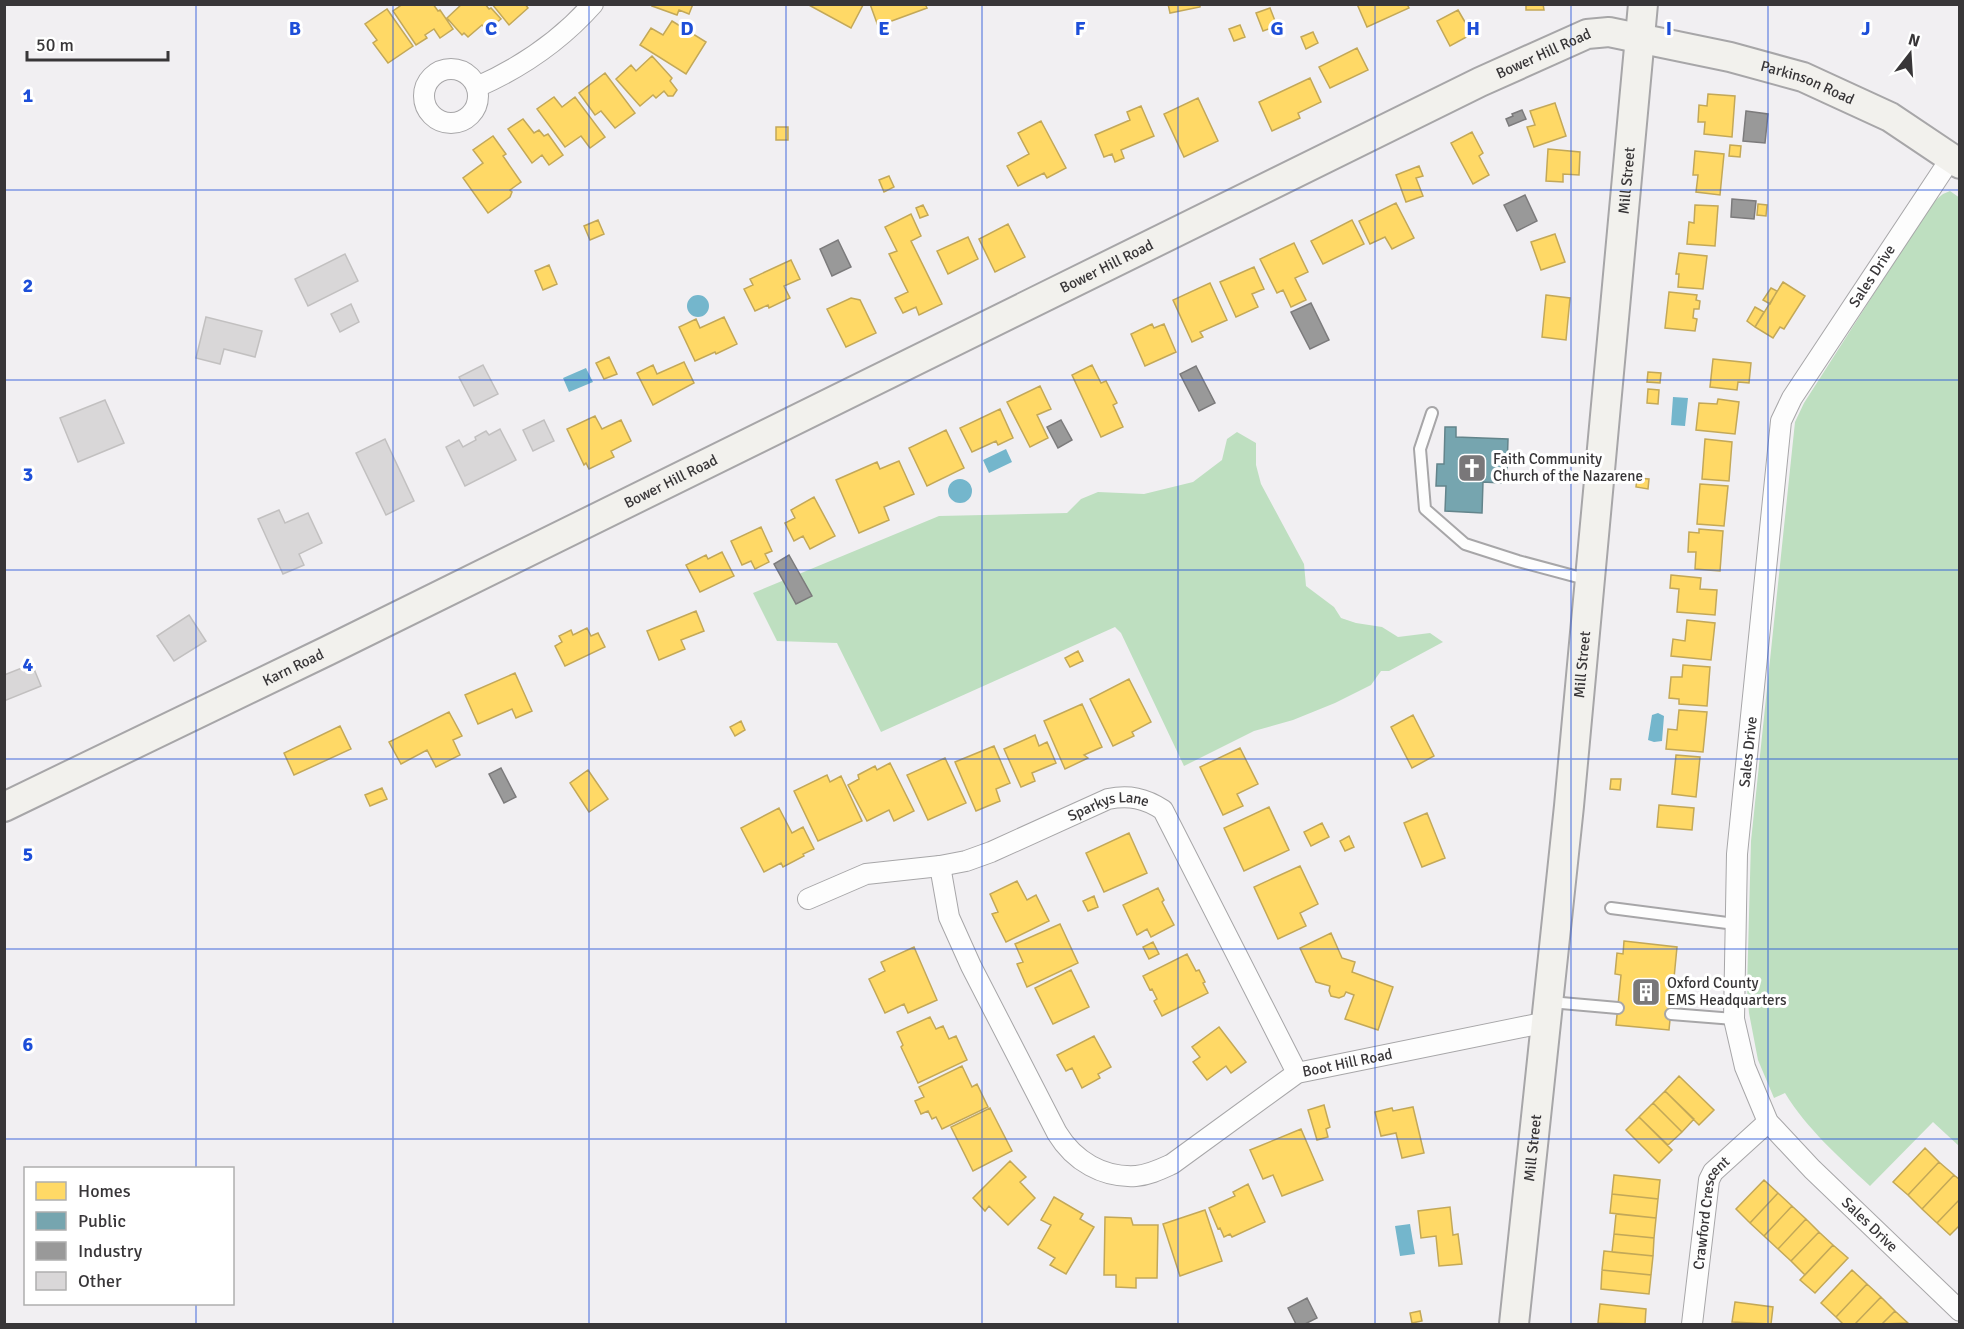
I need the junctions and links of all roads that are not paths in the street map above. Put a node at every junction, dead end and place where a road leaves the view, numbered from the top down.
1 (593, 4) edge
2 (1643, 4) edge
3 (1640, 38) junction
4 (477, 87) dead end
5 (1955, 161) edge
6 (1432, 413) dead end
7 (582, 526) joint
8 (1589, 580) junction
9 (4, 807) edge
10 (940, 866) junction
11 (808, 899) dead end
12 (1611, 908) dead end
13 (1735, 924) junction
14 (1617, 1008) dead end
15 (1549, 1012) junction
16 (1671, 1014) dead end
17 (1734, 1019) junction
18 (1297, 1073) junction
19 (1767, 1122) junction
20 (1959, 1311) edge
21 (1514, 1324) edge
22 (1692, 1324) edge

1 - 4 street
2 - 3 street, Mill Street
3 - 5 street, Parkinson Road
3 - 7 street, Bower Hill Road
3 - 8 street, Mill Street
5 - 13 street, Sales Drive
6 - 8 lane
7 - 9 street, Karn Road
8 - 15 street, Mill Street
10 - 11 street, Sparkys Lane
10 - 18 street, Sparkys Lane
10 - 18 street, Boot Hill Road
12 - 13 lane
13 - 17 street, Sales Drive
14 - 15 lane
15 - 18 street, Boot Hill Road
15 - 21 street, Mill Street
16 - 17 lane
17 - 19 street, Sales Drive
19 - 20 street, Sales Drive
19 - 22 street, Crawford Crescent

